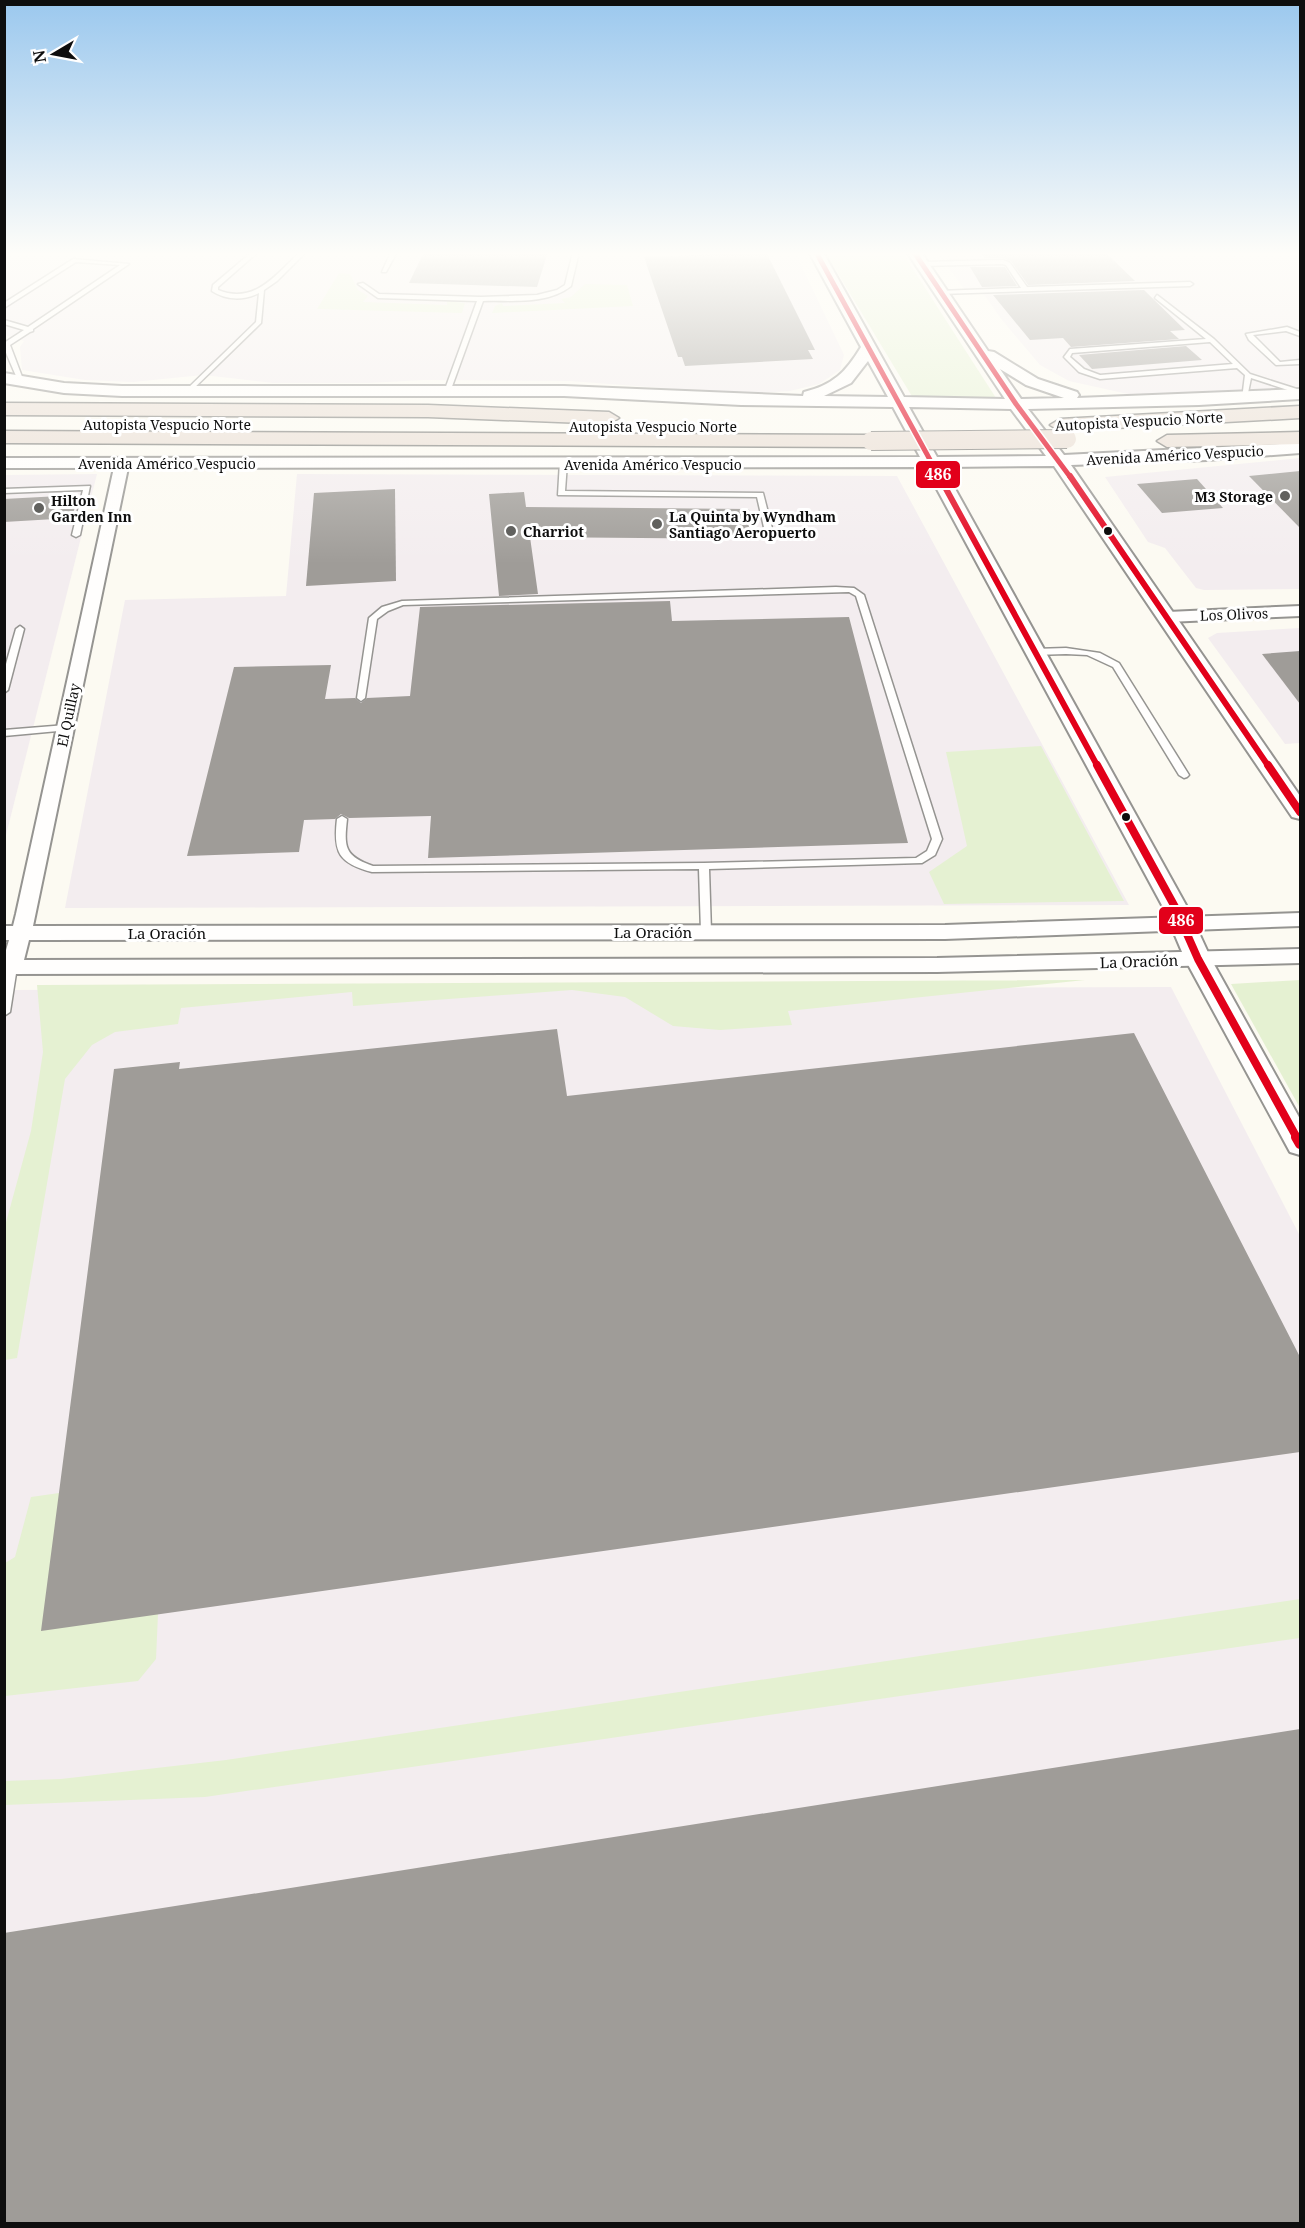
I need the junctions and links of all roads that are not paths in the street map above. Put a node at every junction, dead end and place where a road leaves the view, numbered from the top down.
1 (8, 356) edge
2 (224, 356) edge
3 (460, 356) edge
4 (864, 356) edge
5 (872, 356) edge
6 (983, 356) edge
7 (990, 356) edge
8 (1068, 356) edge
9 (1229, 356) edge
10 (1270, 356) edge
11 (1300, 362) edge
12 (1239, 366) junction
13 (1248, 375) junction
14 (13, 380) edge
15 (187, 392) junction
16 (377, 392) junction
17 (447, 392) junction
18 (1300, 393) edge
19 (4, 394) edge
20 (1244, 398) junction
21 (741, 400) junction
22 (774, 400) junction
23 (898, 402) junction
24 (1120, 402) junction
25 (1016, 404) junction
26 (4, 408) edge
27 (160, 409) junction
28 (1300, 412) edge
29 (626, 418) dead end
30 (693, 421) dead end
31 (4, 423) edge
32 (1300, 426) edge
33 (766, 427) junction
34 (1063, 432) junction
35 (870, 434) junction
36 (4, 437) edge
37 (161, 438) junction
38 (1087, 438) junction
39 (1300, 438) edge
40 (4, 444) edge
41 (1300, 448) edge
42 (1059, 461) junction
43 (4, 463) edge
44 (122, 463) junction
45 (930, 463) junction
46 (563, 464) junction
47 (4, 491) edge
48 (76, 535) dead end
49 (770, 536) dead end
50 (1300, 611) edge
51 (1168, 617) junction
52 (20, 629) dead end
53 (1035, 652) junction
54 (4, 690) edge
55 (361, 698) dead end
56 (66, 728) junction
57 (4, 733) edge
58 (1184, 775) dead end
59 (1300, 812) edge
60 (342, 819) dead end
61 (704, 866) junction
62 (1300, 920) edge
63 (1184, 925) junction
64 (706, 932) junction
65 (13, 933) edge
66 (1300, 956) edge
67 (1198, 959) junction
68 (8, 967) edge
69 (4, 1012) edge
70 (1300, 1144) edge

1 - 14 lane
2 - 15 lane
3 - 17 lane
4 - 22 street
5 - 23 street
6 - 25 street
7 - 24 street
8 - 12 lane
9 - 12 lane
10 - 11 lane
12 - 13 lane
13 - 18 lane
13 - 20 lane
14 - 15 street
15 - 16 street
16 - 17 street
16 - 21 street
17 - 21 street
18 - 20 street
19 - 27 highway
20 - 24 street
21 - 22 street
22 - 23 street
23 - 25 street
23 - 45 street
24 - 25 street
25 - 42 street
26 - 27 highway
27 - 29 highway
28 - 34 highway, Autopista Vespucio Norte
30 - 33 highway
31 - 33 highway, Autopista Vespucio Norte
32 - 38 highway, Autopista Vespucio Norte
33 - 35 highway, Autopista Vespucio Norte
34 - 35 highway, Autopista Vespucio Norte, bridge
34 - 38 highway, Autopista Vespucio Norte
35 - 37 highway, Autopista Vespucio Norte
36 - 37 highway, Autopista Vespucio Norte
37 - 40 highway
38 - 39 highway
41 - 42 street, Avenida Américo Vespucio
42 - 45 street, Avenida Américo Vespucio
42 - 51 street
43 - 44 street, Avenida Américo Vespucio
44 - 46 street, Avenida Américo Vespucio
44 - 56 street, El Quillay
45 - 46 street, Avenida Américo Vespucio
45 - 53 street
46 - 49 lane
47 - 48 lane
50 - 51 street, Los Olivos
51 - 59 street
52 - 54 lane
53 - 58 lane
53 - 63 street
55 - 61 lane
56 - 57 lane
56 - 65 street, El Quillay
60 - 61 lane
61 - 64 lane
62 - 63 street, La Oración
63 - 64 street, La Oración
63 - 67 street
64 - 65 street, La Oración
65 - 68 street, El Quillay
66 - 67 street, La Oración
67 - 68 street, La Oración
67 - 70 street
68 - 69 lane

